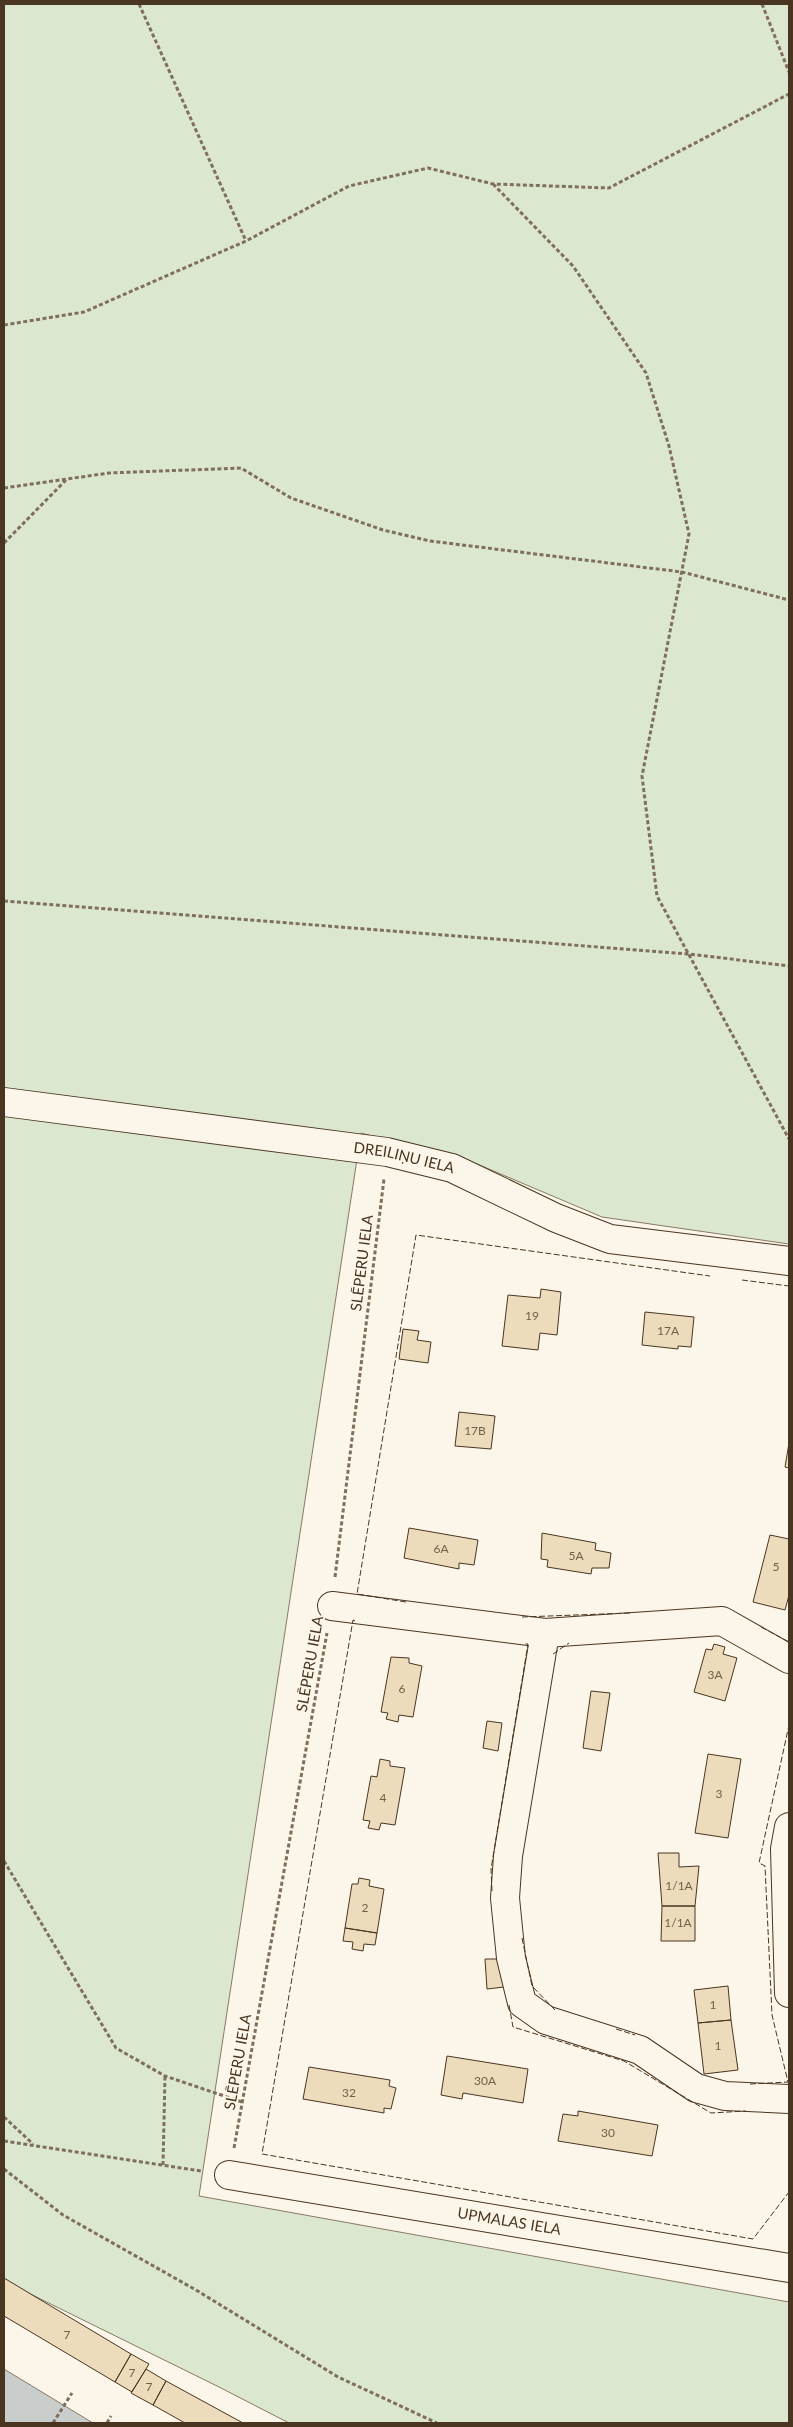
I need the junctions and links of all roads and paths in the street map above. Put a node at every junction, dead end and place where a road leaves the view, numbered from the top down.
1 (139, 4) edge
2 (762, 4) edge
3 (789, 72) edge
4 (789, 94) edge
5 (492, 184) junction
6 (246, 241) junction
7 (4, 324) edge
8 (66, 479) junction
9 (4, 488) edge
10 (4, 544) edge
11 (682, 572) junction
12 (789, 600) edge
13 (4, 901) edge
14 (689, 954) junction
15 (789, 966) edge
16 (4, 1102) edge
17 (789, 1139) edge
18 (387, 1152) junction
19 (789, 1261) edge
20 (332, 1606) junction
21 (545, 1633) junction
22 (789, 1659) edge
23 (789, 1827) edge
24 (4, 1861) edge
25 (789, 1993) edge
26 (165, 2076) junction
27 (789, 2099) edge
28 (242, 2102) junction
29 (4, 2117) edge
30 (4, 2141) edge
31 (34, 2144) junction
32 (163, 2165) junction
33 (4, 2169) edge
34 (229, 2175) junction
35 (789, 2268) edge
36 (72, 2393) dead end
37 (112, 2416) dead end
38 (53, 2423) edge
39 (107, 2423) edge
40 (437, 2423) edge

1 - 6 path
2 - 3 path
4 - 5 path
5 - 6 path
5 - 11 path
6 - 7 path
8 - 9 path
8 - 10 path
8 - 11 path
11 - 12 path
11 - 14 path
13 - 14 path
14 - 15 path
14 - 17 path
16 - 18 street, DREILIŅU IELA
18 - 19 street, DREILIŅU IELA
18 - 20 path, SLĒPERU IELA
20 - 21 street
20 - 28 path, SLĒPERU IELA
21 - 22 street
21 - 27 street
23 - 25 street
24 - 26 path
26 - 28 path
26 - 32 path
28 - 34 path, SLĒPERU IELA
29 - 31 path
30 - 31 path
31 - 32 path
32 - 34 path
33 - 40 path
34 - 35 street, UPMALAS IELA
36 - 38 path
37 - 39 path

